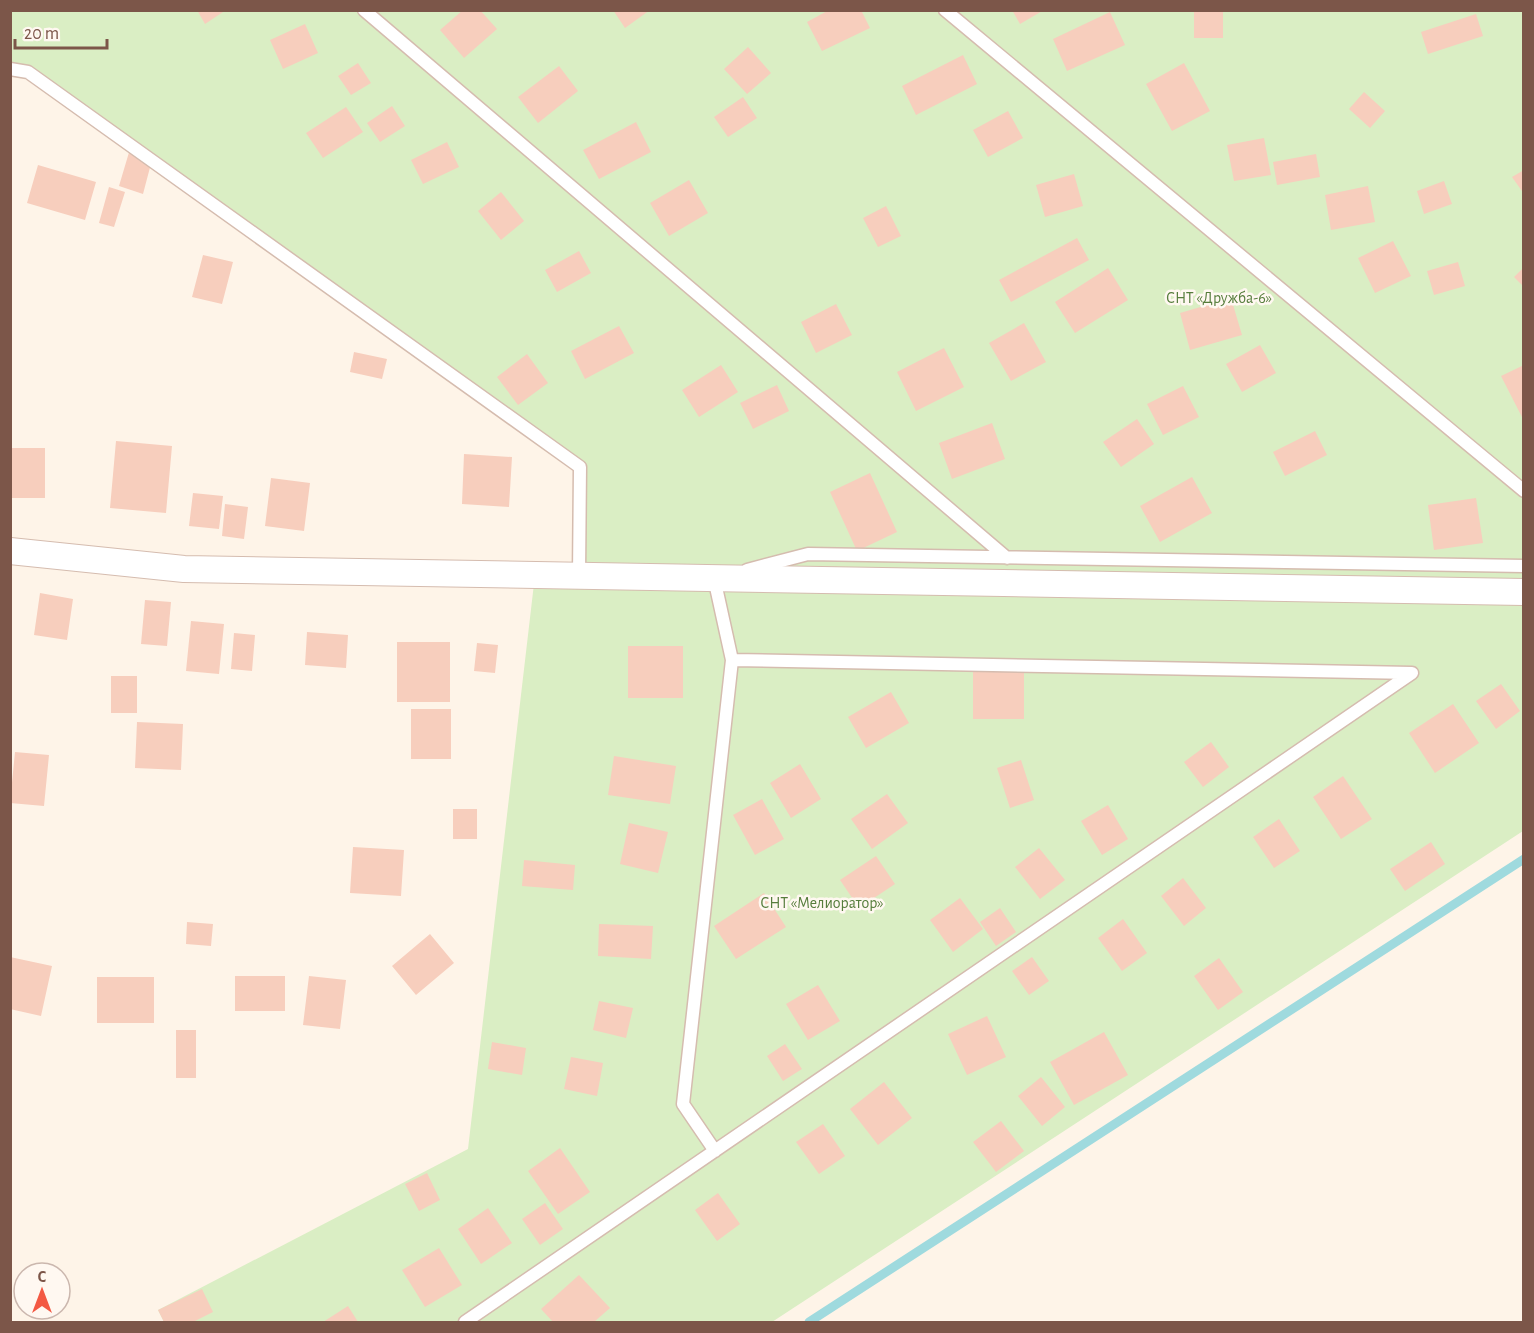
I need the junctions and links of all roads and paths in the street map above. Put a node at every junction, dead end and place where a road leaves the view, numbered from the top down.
1 (364, 10) edge
2 (945, 10) edge
3 (10, 69) edge
4 (1524, 491) edge
5 (10, 551) edge
6 (1007, 558) junction
7 (1524, 566) edge
8 (579, 576) junction
9 (714, 578) junction
10 (1524, 592) edge
11 (732, 660) junction
12 (715, 1151) junction
13 (465, 1323) edge

1 - 6 lane
2 - 4 lane
3 - 8 lane
5 - 8 street
6 - 7 lane
6 - 9 lane
8 - 9 street
9 - 10 street
9 - 11 lane
11 - 12 lane
11 - 12 lane
12 - 13 lane

